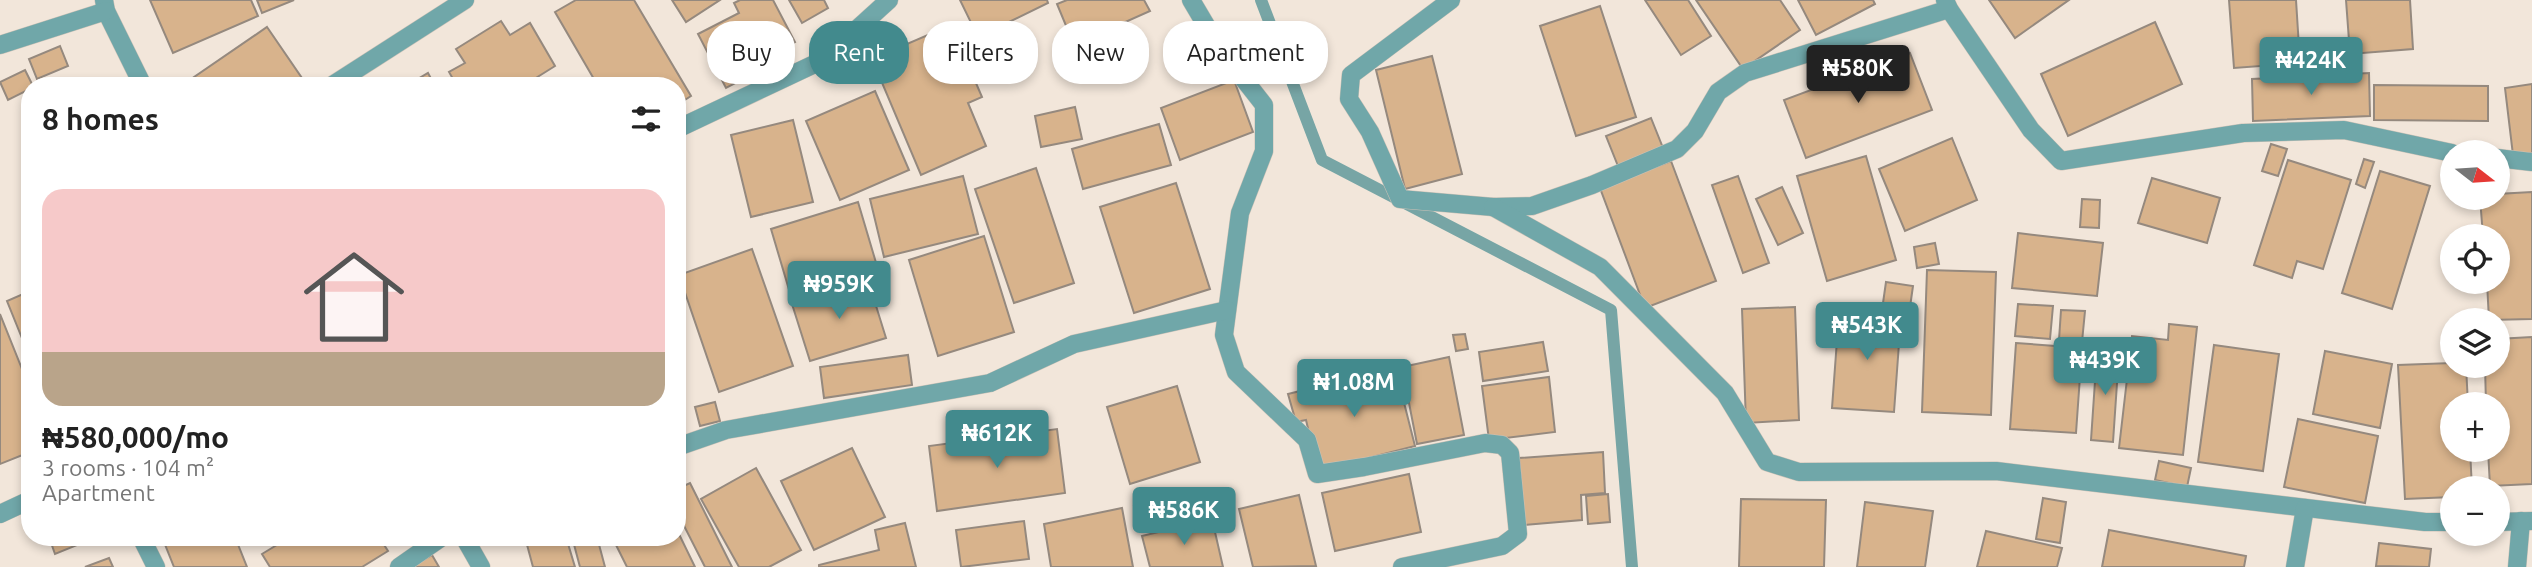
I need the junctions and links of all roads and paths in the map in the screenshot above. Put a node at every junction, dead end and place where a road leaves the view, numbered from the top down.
1 (466, 0) edge
2 (889, 0) edge
3 (1191, 0) edge
4 (1451, 0) edge
5 (1947, 5) edge
6 (105, 6) edge
7 (0, 45) edge
8 (139, 77) edge
9 (345, 77) edge
10 (686, 125) edge
11 (2440, 150) edge
12 (2510, 159) edge
13 (2532, 162) edge
14 (1493, 207) junction
15 (1227, 310) junction
16 (686, 444) edge
17 (21, 504) edge
18 (2305, 508) junction
19 (0, 514) edge
20 (2526, 521) edge
21 (2440, 522) edge
22 (146, 546) edge
23 (429, 546) edge
24 (469, 546) edge
25 (156, 567) edge
26 (399, 567) edge
27 (481, 567) edge
28 (1402, 567) edge
29 (2295, 567) edge
30 (2517, 567) edge

1 - 9 street
2 - 10 street
3 - 15 street
4 - 14 street
5 - 11 street
5 - 14 street
6 - 7 street
6 - 8 street
12 - 13 street
14 - 18 street
15 - 16 street
15 - 28 street
17 - 19 street
18 - 21 street
18 - 29 street
20 - 30 street
22 - 25 street
23 - 26 street
24 - 27 street

